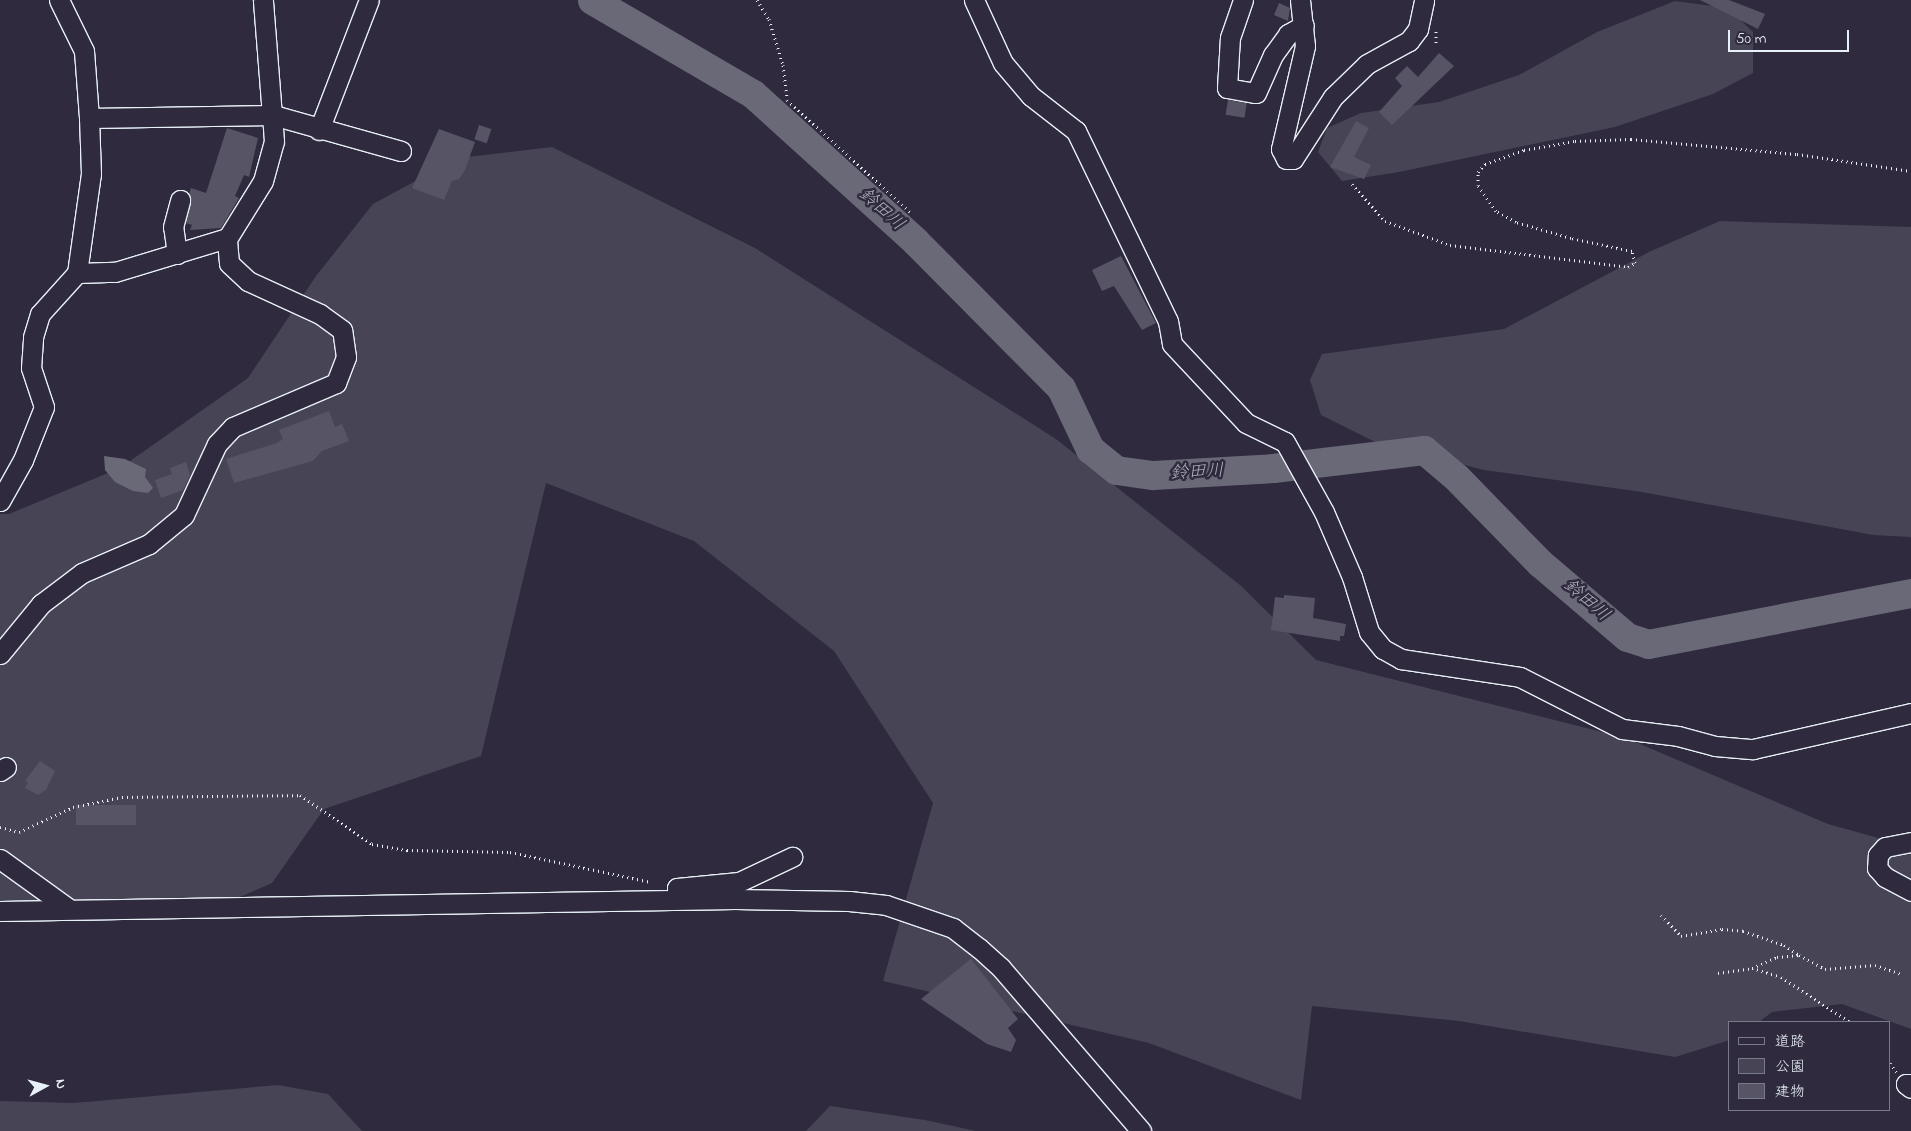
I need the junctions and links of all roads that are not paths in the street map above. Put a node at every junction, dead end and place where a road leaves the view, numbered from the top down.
1 (59, 0) edge
2 (263, 0) edge
3 (369, 0) edge
4 (974, 0) edge
5 (1243, 0) edge
6 (1300, 0) edge
7 (1424, 0) edge
8 (1304, 25) junction
9 (273, 115) junction
10 (88, 118) junction
11 (319, 130) junction
12 (401, 151) dead end
13 (180, 200) dead end
14 (228, 238) junction
15 (177, 254) junction
16 (77, 273) junction
17 (0, 502) edge
18 (0, 654) edge
19 (1911, 713) edge
20 (1911, 842) edge
21 (792, 857) dead end
22 (0, 859) edge
23 (1911, 892) edge
24 (678, 894) junction
25 (68, 908) junction
26 (0, 911) edge
27 (1911, 1084) edge
28 (1911, 1088) edge
29 (1141, 1131) edge

1 - 10 street
2 - 9 street
3 - 11 street
4 - 19 street
5 - 8 street
6 - 8 street
7 - 8 street
9 - 10 street
9 - 11 street
9 - 14 street
10 - 16 street
11 - 12 street
13 - 15 street
14 - 15 street
14 - 18 street
15 - 16 street
16 - 17 street
20 - 23 street
21 - 24 street
22 - 25 street
24 - 25 street
24 - 29 street
25 - 26 street
27 - 28 street

